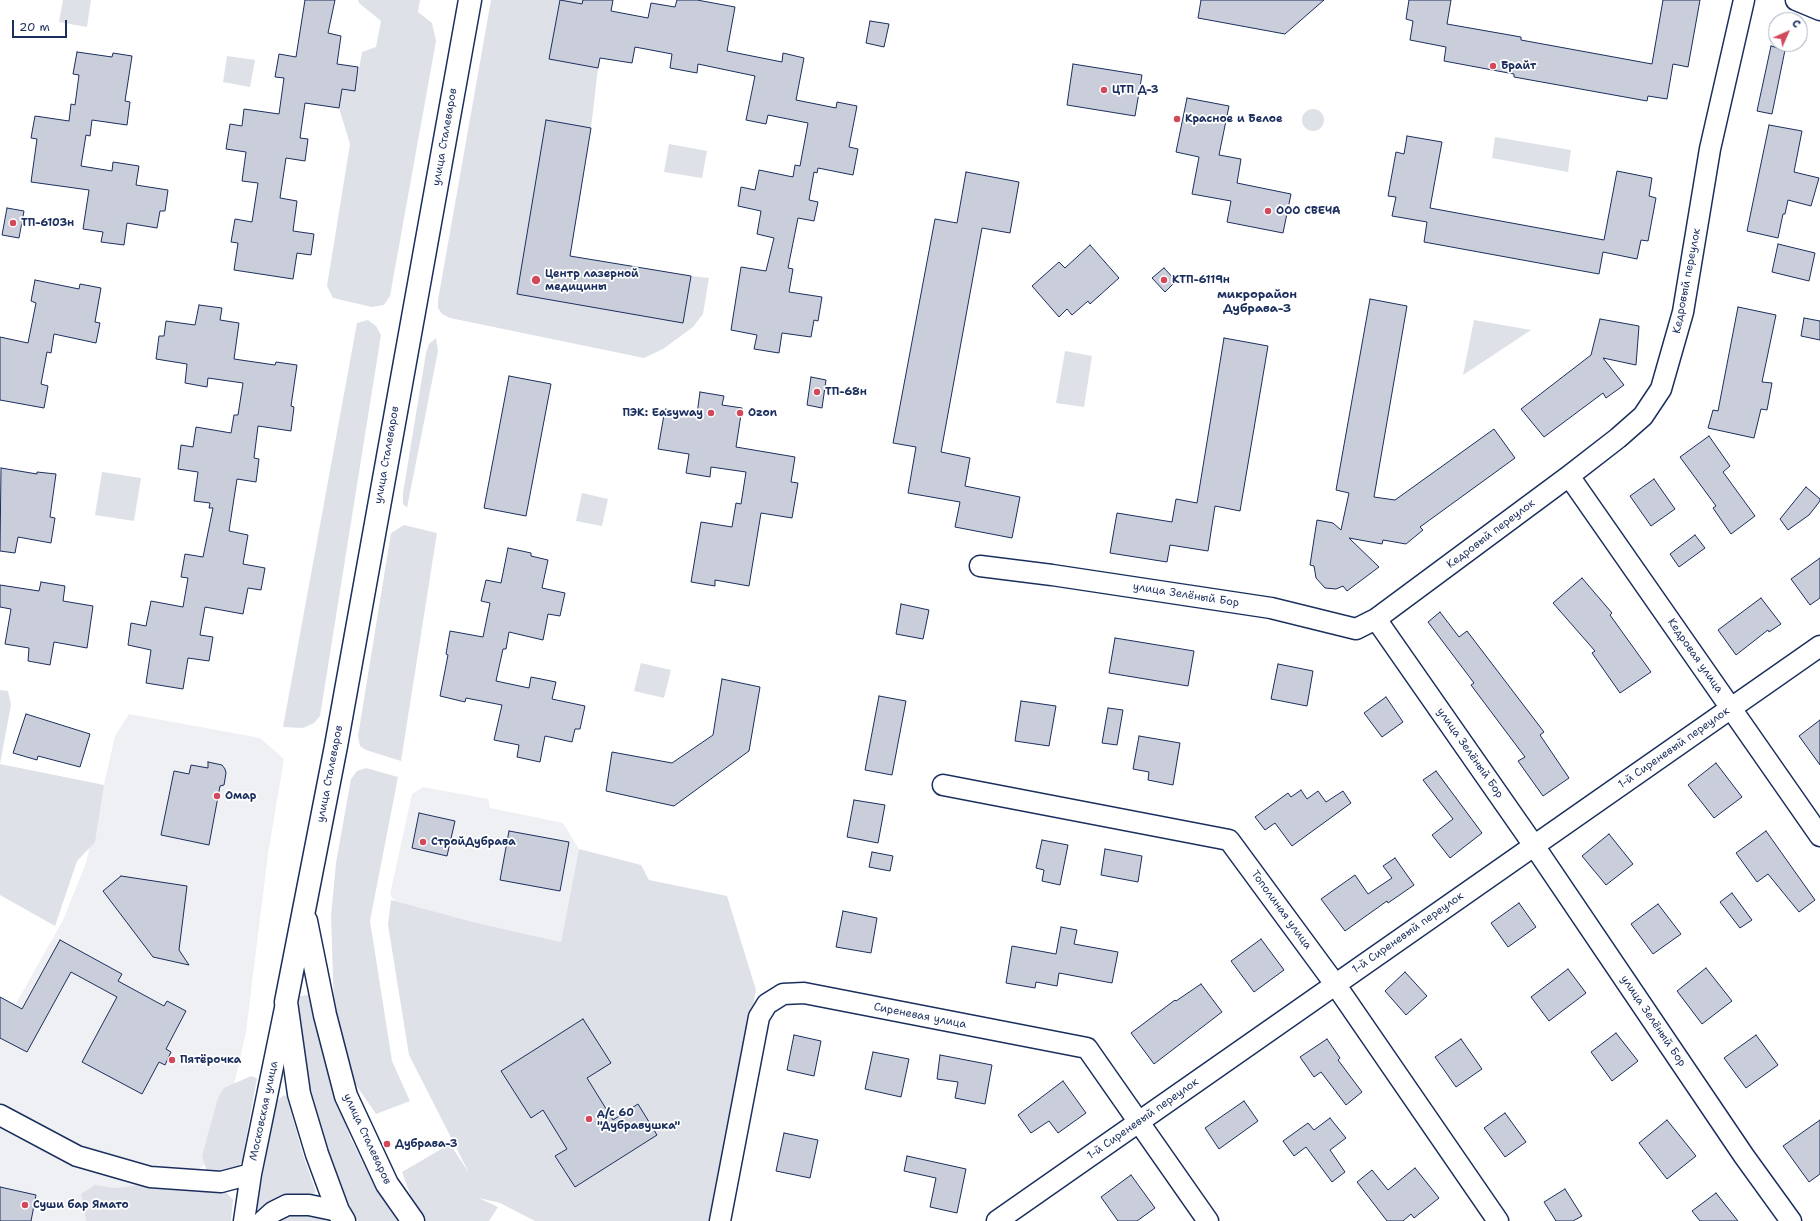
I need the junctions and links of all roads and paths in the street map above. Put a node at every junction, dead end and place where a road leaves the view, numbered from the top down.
1 (470, 0) edge
2 (1744, 0) edge
3 (1796, 0) edge
4 (1820, 10) edge
5 (1569, 476) junction
6 (980, 566) dead end
7 (1376, 619) junction
8 (1820, 646) edge
9 (1731, 708) junction
10 (943, 785) dead end
11 (1820, 836) edge
12 (1535, 847) junction
13 (303, 910) junction
14 (1335, 984) junction
15 (286, 1002) junction
16 (0, 1116) edge
17 (1139, 1122) junction
18 (251, 1174) junction
19 (341, 1216) edge
20 (244, 1221) edge
21 (263, 1221) edge
22 (413, 1221) edge
23 (720, 1221) edge
24 (997, 1221) edge
25 (1208, 1221) edge
26 (1498, 1221) edge
27 (1791, 1221) edge

1 - 13 main road, улица Сталеваров
2 - 5 street, Кедровый переулок
3 - 4 street
5 - 7 street, Кедровый переулок
5 - 9 street, Кедровая улица
6 - 7 street, улица Зелёный Бор
7 - 12 street, улица Зелёный Бор
8 - 9 street, 1-й Сиреневый переулок
9 - 11 street, Кедровая улица
9 - 12 street, 1-й Сиреневый переулок
10 - 14 street, Тополиная улица
12 - 14 street, 1-й Сиреневый переулок
12 - 27 street, улица Зелёный Бор
13 - 15 main road, улица Сталеваров
13 - 22 main road, улица Сталеваров
14 - 17 street, 1-й Сиреневый переулок
14 - 26 street, Тополиная улица
15 - 18 street, Московская улица
15 - 19 main road, улица Сталеваров
16 - 18 street
17 - 23 street, Сиреневая улица
17 - 24 street, 1-й Сиреневый переулок
17 - 25 street, Сиреневая улица
18 - 20 street, Московская улица
19 - 21 street

